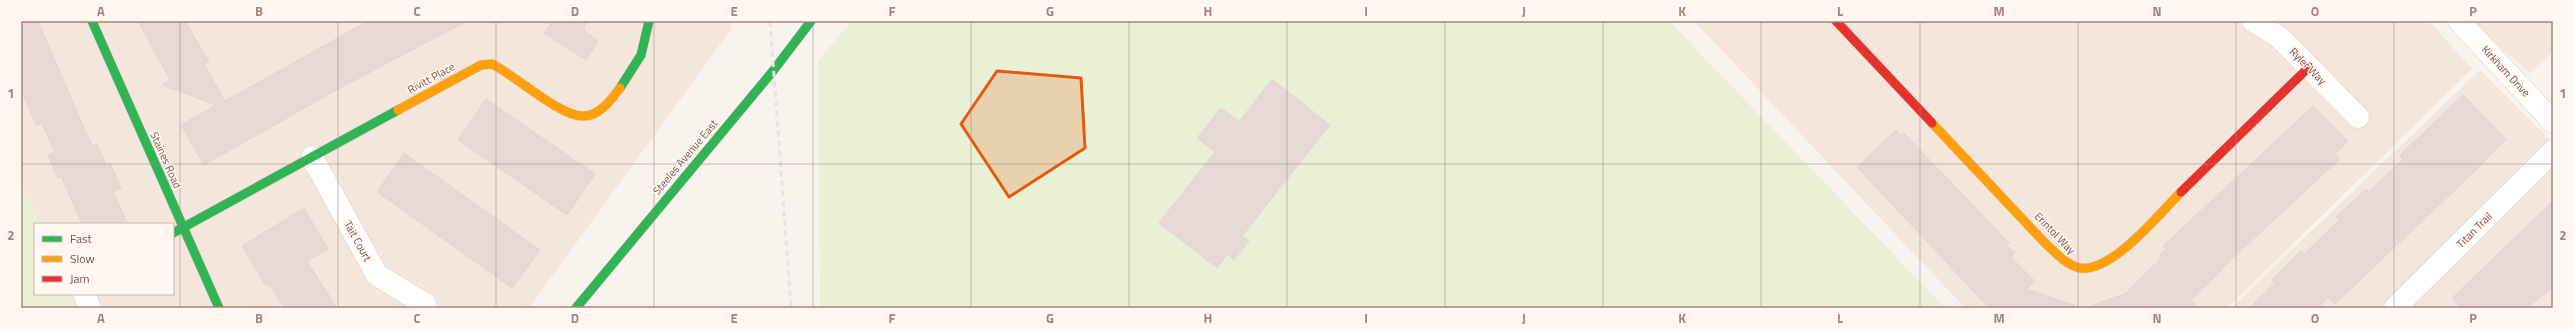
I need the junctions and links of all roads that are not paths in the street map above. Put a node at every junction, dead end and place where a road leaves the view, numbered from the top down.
1 (92, 21) edge
2 (649, 21) edge
3 (811, 21) edge
4 (1836, 21) edge
5 (2253, 21) edge
6 (2459, 21) edge
7 (2309, 67) junction
8 (2358, 117) dead end
9 (2553, 122) edge
10 (2553, 151) edge
11 (312, 157) junction
12 (184, 228) junction
13 (174, 233) edge
14 (84, 295) edge
15 (425, 304) dead end
16 (90, 308) edge
17 (219, 308) edge
18 (576, 308) edge
19 (2395, 308) edge

1 - 12 street, Staines Road
2 - 11 street, Rivitt Place
3 - 18 street, Steeles Avenue East
4 - 7 street, Erintol Way
5 - 7 street, Ryler Way
6 - 9 street, Kirkham Drive
7 - 8 street, Ryler Way
10 - 19 street, Titan Trail
11 - 12 street, Rivitt Place
11 - 15 street, Tait Court
12 - 13 street, Rivitt Place
12 - 17 street, Staines Road
14 - 16 street

